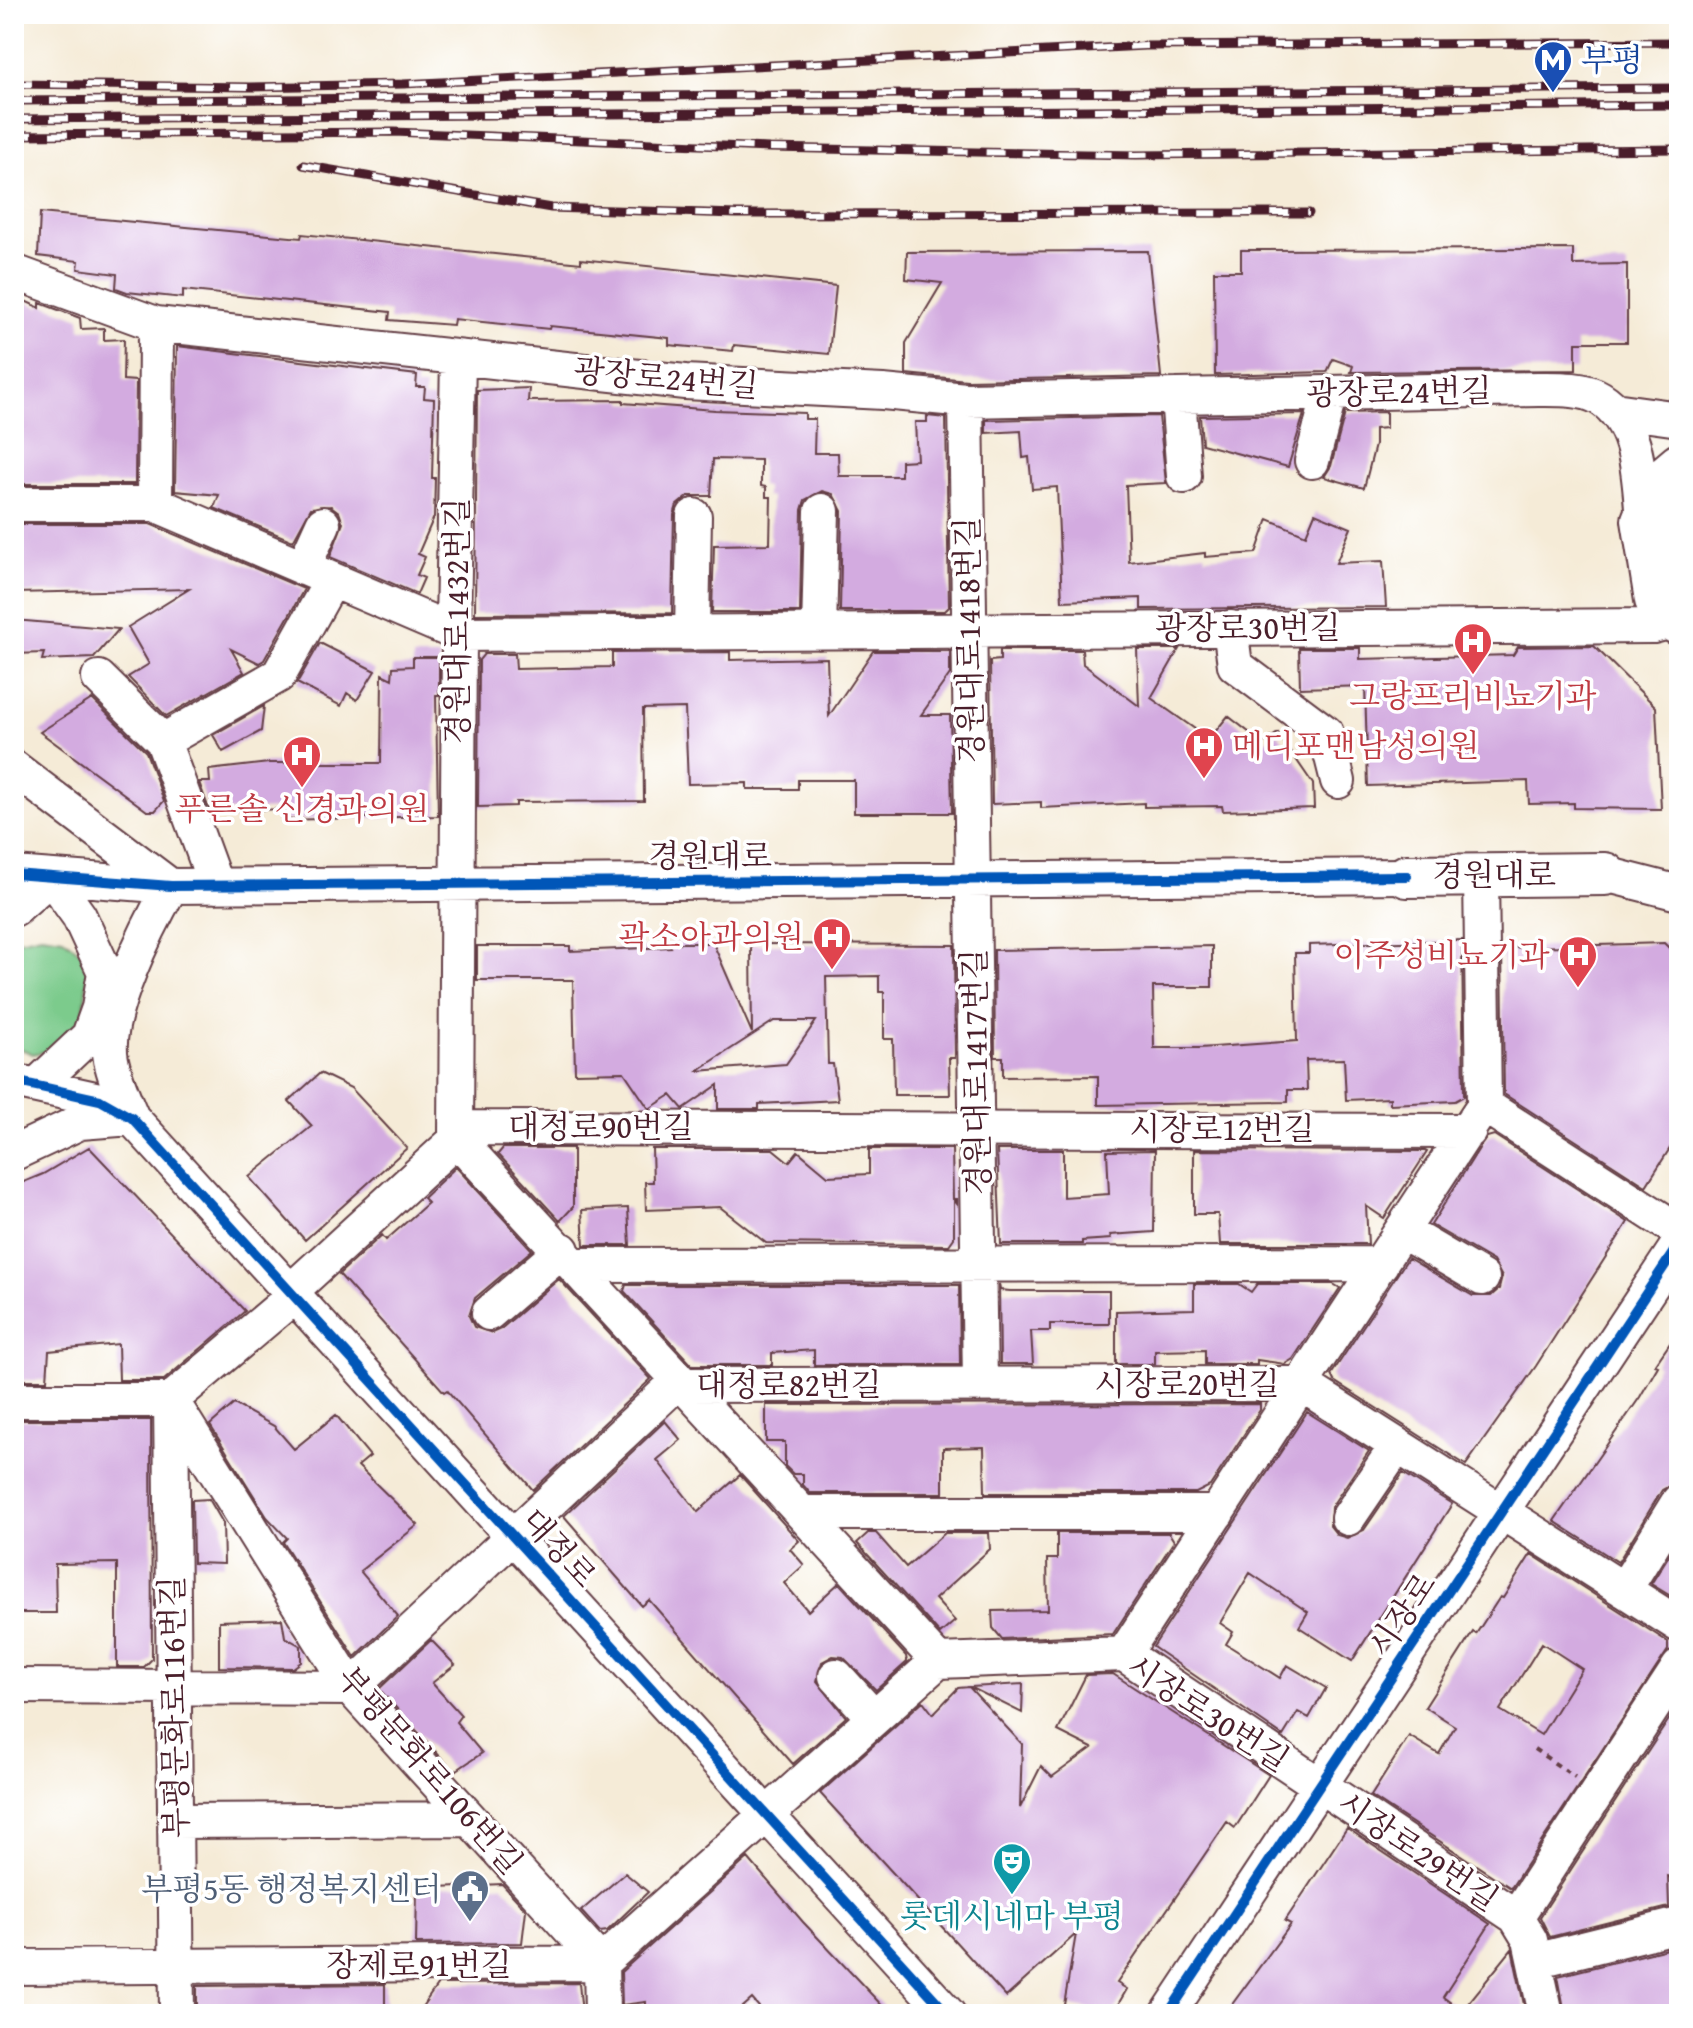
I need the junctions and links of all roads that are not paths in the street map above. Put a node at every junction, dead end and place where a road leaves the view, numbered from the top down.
1 (14, 272) edge
2 (156, 324) junction
3 (458, 358) junction
4 (1330, 393) junction
5 (1178, 396) junction
6 (966, 400) junction
7 (1614, 410) junction
8 (1679, 419) edge
9 (1312, 461) dead end
10 (1679, 465) edge
11 (1184, 476) dead end
12 (14, 504) edge
13 (155, 504) junction
14 (822, 511) dead end
15 (1661, 514) edge
16 (694, 516) dead end
17 (323, 524) dead end
18 (1675, 572) dead end
19 (317, 574) junction
20 (1678, 621) edge
21 (1230, 628) junction
22 (969, 630) junction
23 (819, 632) junction
24 (692, 633) junction
25 (459, 634) junction
26 (99, 678) dead end
27 (163, 741) junction
28 (14, 768) edge
29 (1338, 781) dead end
30 (1679, 871) edge
31 (14, 874) edge
32 (1605, 874) junction
33 (1481, 875) junction
34 (1407, 876) joint
35 (51, 877) junction
36 (973, 879) junction
37 (456, 884) junction
38 (171, 886) junction
39 (216, 886) junction
40 (1679, 893) edge
41 (14, 909) edge
42 (25, 1083) edge
43 (132, 1118) junction
44 (1477, 1118) junction
45 (976, 1127) junction
46 (456, 1138) junction
47 (14, 1153) edge
48 (1402, 1231) junction
49 (1679, 1231) edge
50 (1679, 1244) edge
51 (568, 1258) junction
52 (978, 1264) junction
53 (1381, 1264) junction
54 (1482, 1278) dead end
55 (292, 1294) junction
56 (489, 1313) dead end
57 (980, 1384) junction
58 (1301, 1384) junction
59 (685, 1385) junction
60 (14, 1400) edge
61 (171, 1400) junction
62 (1397, 1446) junction
63 (1679, 1501) edge
64 (802, 1513) junction
65 (1217, 1513) junction
66 (1500, 1513) junction
67 (1348, 1518) dead end
68 (514, 1537) junction
69 (1624, 1590) junction
70 (1679, 1625) edge
71 (1124, 1654) junction
72 (938, 1661) junction
73 (1679, 1667) edge
74 (836, 1676) dead end
75 (14, 1686) edge
76 (174, 1687) junction
77 (351, 1688) junction
78 (874, 1718) junction
79 (1320, 1786) junction
80 (767, 1815) junction
81 (470, 1819) junction
82 (175, 1821) junction
83 (1516, 1917) junction
84 (1679, 1925) edge
85 (1535, 1961) junction
86 (601, 1963) junction
87 (177, 1966) junction
88 (14, 1967) edge
89 (177, 2014) edge
90 (602, 2014) edge
91 (948, 2014) edge
92 (1168, 2014) edge
93 (1546, 2014) edge

1 - 2 street, 광장로24번길
2 - 3 street, 광장로24번길
2 - 13 street
3 - 6 street, 광장로24번길
3 - 25 street, 경원대로1432번길
4 - 5 street, 광장로24번길
4 - 7 street, 광장로24번길
4 - 9 street
5 - 6 street, 광장로24번길
5 - 11 street
6 - 22 street, 경원대로1418번길
7 - 8 street, 광장로24번길
7 - 15 street
10 - 15 main road
12 - 13 street, 광장로30번길
13 - 19 street, 광장로30번길
14 - 23 street
15 - 18 street
15 - 20 main road
16 - 24 street
17 - 19 street
19 - 25 street, 광장로30번길
19 - 27 street
20 - 21 street, 광장로30번길
21 - 22 street, 광장로30번길
21 - 29 street
22 - 23 street, 광장로30번길
22 - 36 street, 경원대로1418번길
23 - 24 street, 광장로30번길
24 - 25 street, 광장로30번길
25 - 37 street, 경원대로1432번길
26 - 27 street
27 - 39 street
28 - 38 street
30 - 32 street, 경원대로
31 - 35 street, 경원대로
32 - 33 main road, 경원대로
32 - 40 street
33 - 34 main road, 경원대로
33 - 44 street
34 - 36 street, 경원대로
35 - 38 street, 경원대로
35 - 41 street
35 - 42 street
36 - 37 street, 경원대로
36 - 45 street, 경원대로1417번길
37 - 39 street, 경원대로
37 - 46 street, 경원대로1432번길
38 - 39 street, 경원대로
38 - 43 street
42 - 43 street
43 - 47 street
43 - 55 street, 대정로
44 - 45 street, 시장로12번길
44 - 48 street
44 - 49 street
45 - 46 street, 대정로90번길
45 - 52 street, 경원대로1417번길
46 - 51 street
46 - 55 street, 대정로90번길
48 - 53 street
48 - 54 street
50 - 66 street, 시장로
51 - 52 street
51 - 56 street
51 - 59 street
52 - 53 street
52 - 57 street, 경원대로1417번길
53 - 58 street
55 - 61 street, 대정로90번길
55 - 68 street, 대정로
57 - 58 street, 시장로20번길
57 - 59 street, 대정로82번길
58 - 62 street, 시장로20번길
58 - 65 street
59 - 64 street
59 - 68 street, 대정로82번길
60 - 61 street
61 - 76 street, 부평문화로116번길
61 - 77 street, 부평문화로106번길
62 - 66 street, 시장로20번길
62 - 67 street
63 - 69 street
64 - 65 street
64 - 72 street
65 - 71 street
66 - 69 street, 시장로20번길
66 - 79 street, 시장로
68 - 77 street, 대정로82번길
68 - 80 street, 대정로
69 - 70 street, 시장로20번길
71 - 72 street, 시장로30번길
71 - 79 street, 시장로30번길
72 - 78 street
73 - 83 street
74 - 78 street
75 - 76 street
76 - 77 street
76 - 82 street, 부평문화로116번길
77 - 81 street, 부평문화로106번길
78 - 80 street
79 - 83 street, 시장로29번길
79 - 92 street, 시장로
80 - 86 street
80 - 91 street, 대정로
81 - 82 street
81 - 86 street, 부평문화로106번길
82 - 87 street, 부평문화로116번길
83 - 85 street
84 - 85 street
85 - 93 street
86 - 87 street, 장제로91번길
86 - 90 street
87 - 88 street, 장제로91번길
87 - 89 street, 부평문화로116번길

